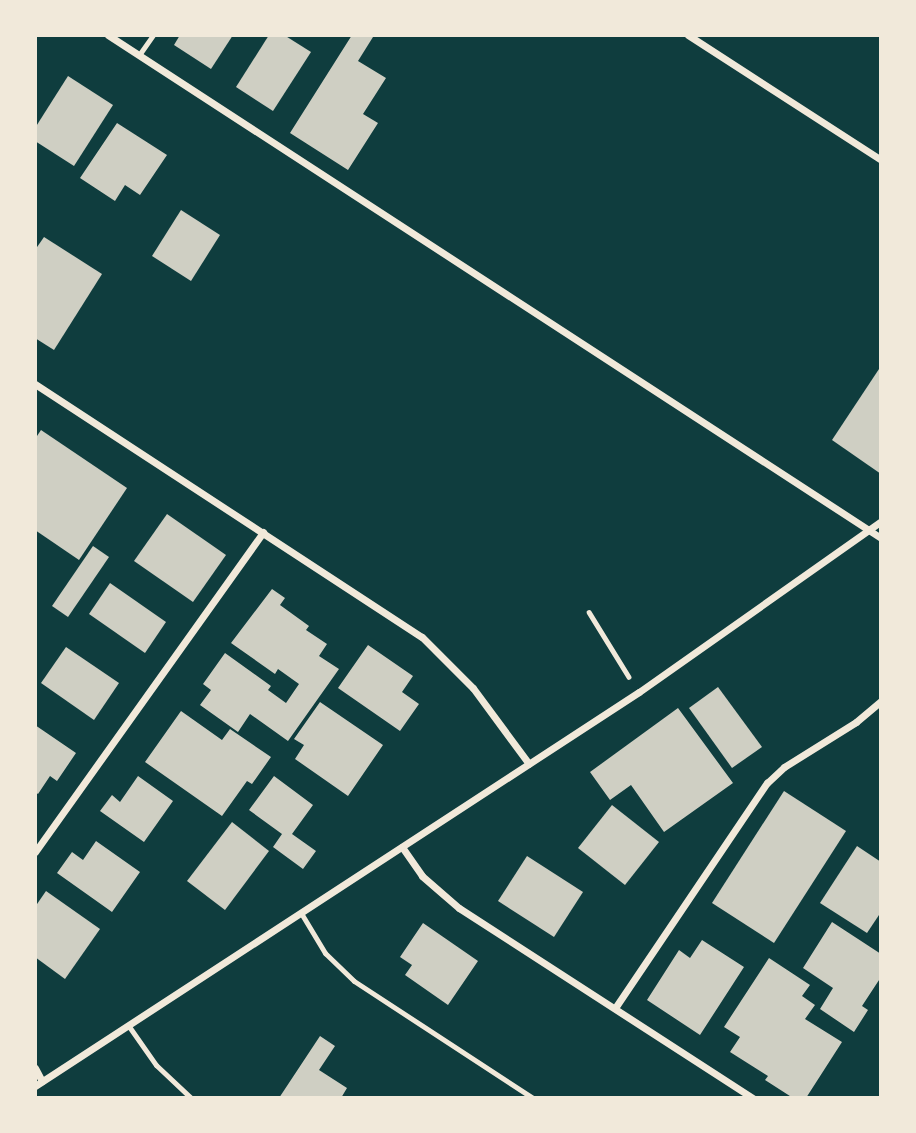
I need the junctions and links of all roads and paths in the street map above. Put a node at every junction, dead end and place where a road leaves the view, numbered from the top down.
1 (108, 35) edge
2 (153, 35) edge
3 (688, 35) edge
4 (139, 55) junction
5 (881, 160) edge
6 (36, 388) edge
7 (881, 520) edge
8 (870, 528) junction
9 (263, 532) junction
10 (881, 538) edge
11 (589, 612) dead end
12 (639, 692) junction
13 (881, 701) edge
14 (529, 764) junction
15 (402, 847) junction
16 (35, 852) edge
17 (301, 913) junction
18 (615, 1008) junction
19 (128, 1025) junction
20 (35, 1068) edge
21 (39, 1083) edge
22 (191, 1098) edge
23 (533, 1098) edge
24 (753, 1098) edge

1 - 4 street
2 - 4 lane
3 - 5 street
4 - 8 street
6 - 9 street
7 - 8 street
8 - 10 street
8 - 12 street
9 - 14 street
9 - 16 street
11 - 12 path
12 - 14 street
13 - 18 street
14 - 15 street
15 - 17 street
15 - 18 street
17 - 19 street
17 - 23 lane
18 - 24 street
19 - 21 street
19 - 22 lane
20 - 21 street

